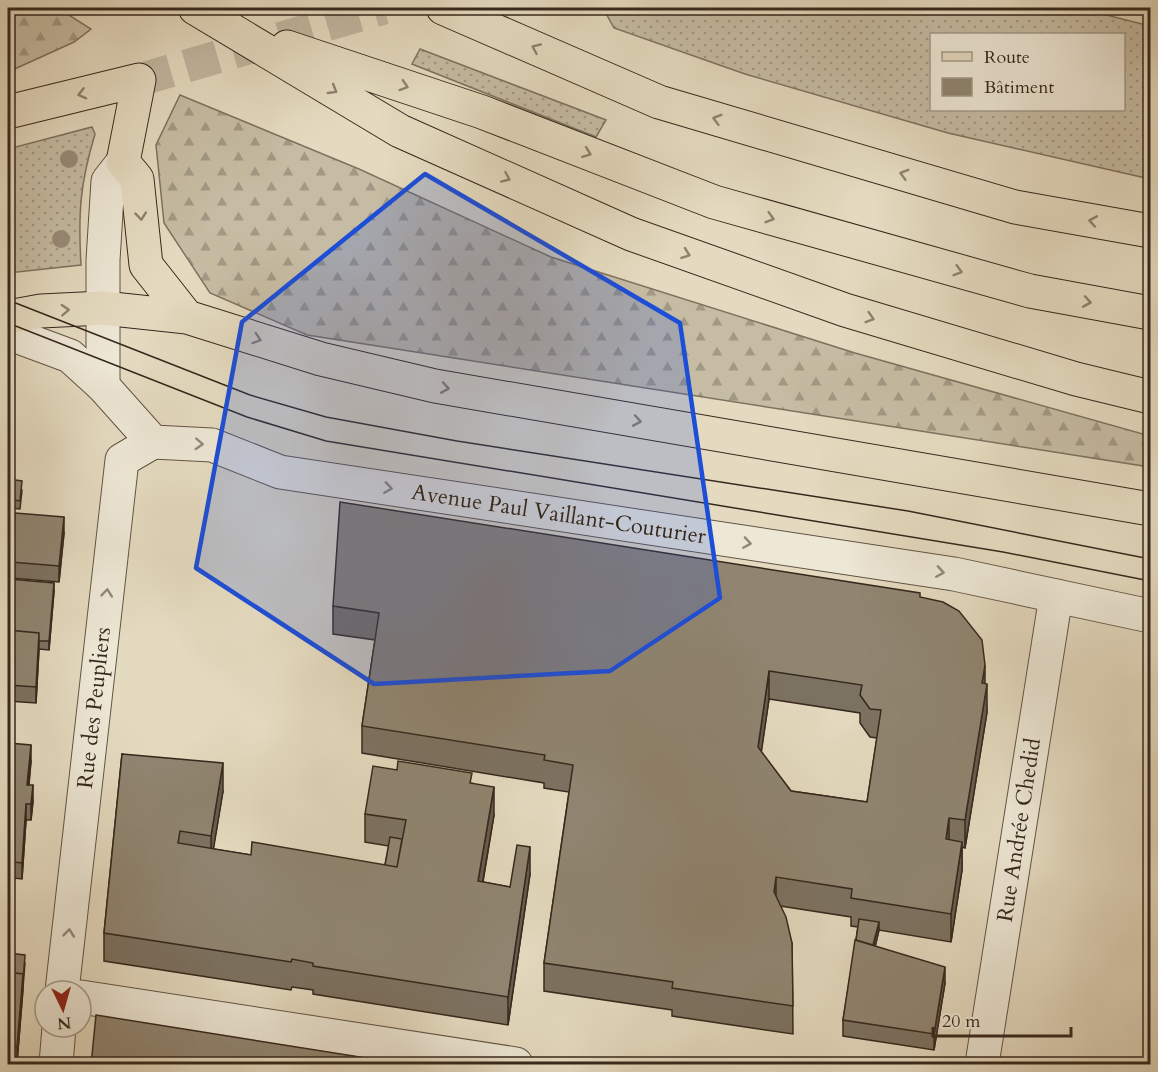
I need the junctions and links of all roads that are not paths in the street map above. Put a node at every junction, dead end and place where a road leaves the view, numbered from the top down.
1 (195, 8) edge
2 (443, 8) edge
3 (229, 27) junction
4 (8, 112) edge
5 (123, 162) junction
6 (1150, 231) edge
7 (103, 308) junction
8 (1150, 314) edge
9 (8, 317) edge
10 (187, 317) junction
11 (8, 333) edge
12 (103, 386) junction
13 (1150, 397) edge
14 (153, 442) junction
15 (1150, 509) edge
16 (1056, 596) junction
17 (1150, 616) edge
18 (63, 979) edge
19 (93, 999) edge
20 (58, 1039) edge
21 (56, 1065) edge
22 (516, 1065) edge
23 (982, 1065) edge

1 - 3 main road
6 -> 2 main road
3 -> 8 main road
3 -> 13 main road
5 -> 4 main road
5 - 7 street
5 -> 10 main road
9 -> 7 main road
7 - 10 main road
7 - 12 street
10 -> 15 main road
11 - 12 street
12 - 14 street
14 -> 16 street, Avenue Paul Vaillant-Couturier
18 -> 14 street, Rue des Peupliers
16 - 17 street, Avenue Paul Vaillant-Couturier
16 - 23 street, Rue Andrée Chedid
19 - 22 street
20 - 21 street

